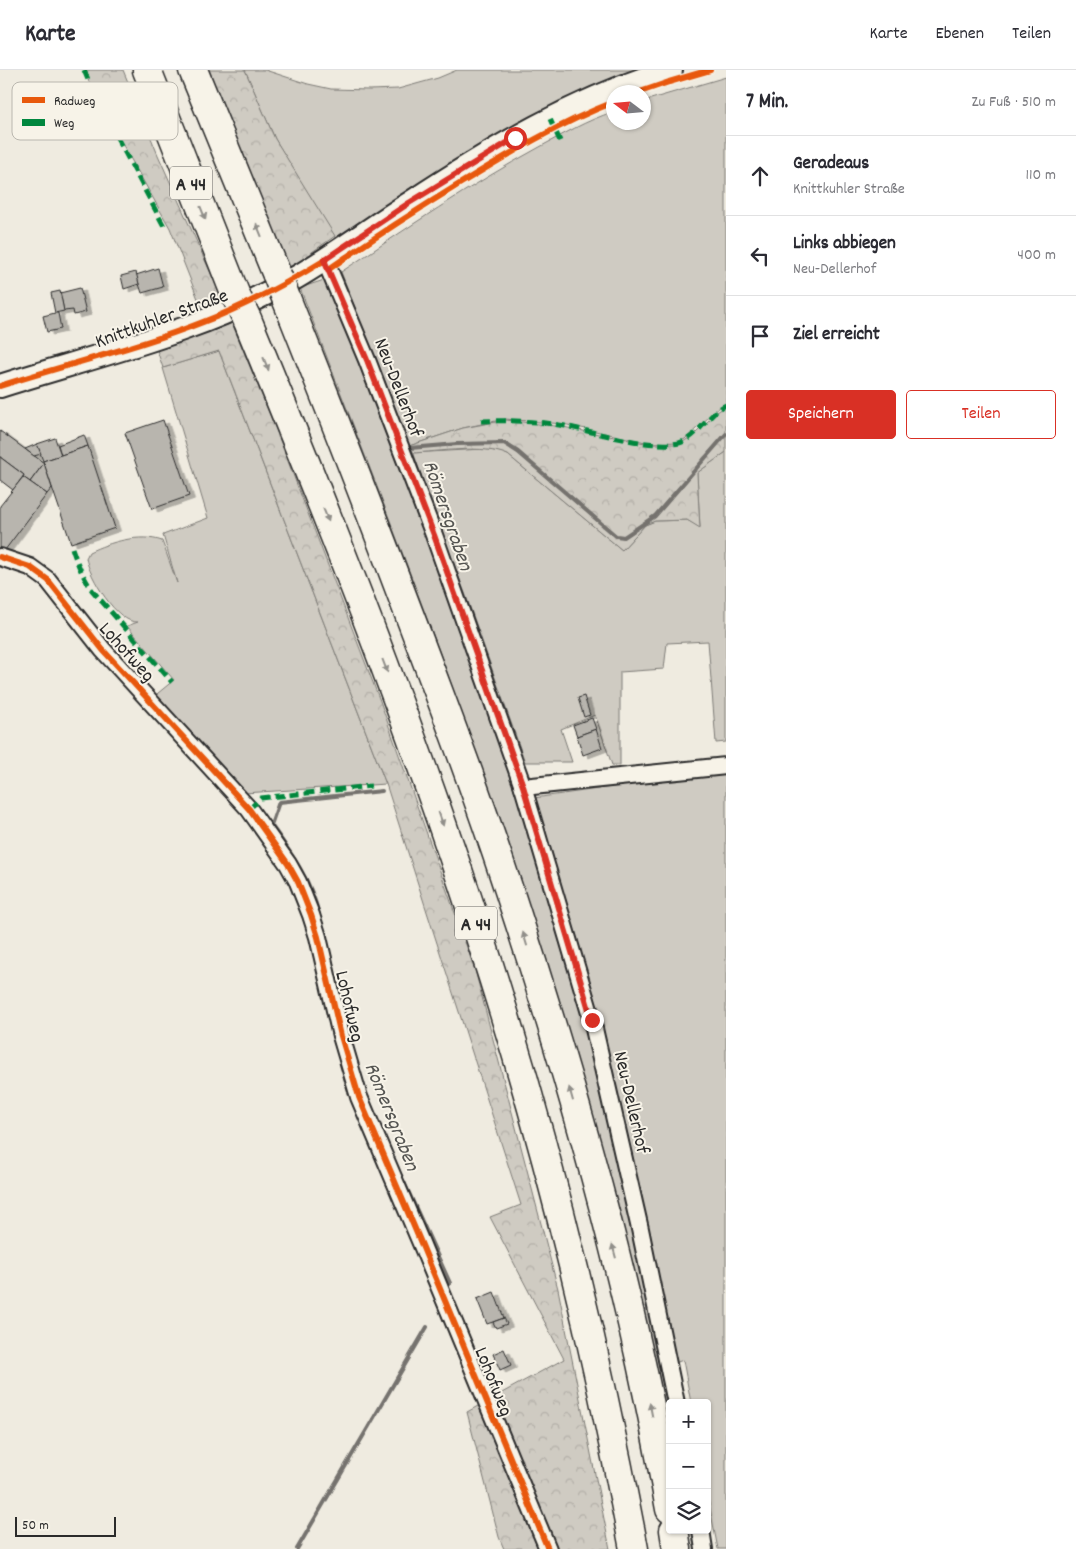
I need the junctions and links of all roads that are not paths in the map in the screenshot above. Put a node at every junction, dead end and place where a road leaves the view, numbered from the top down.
1 (147, 70) edge
2 (193, 70) edge
3 (671, 70) edge
4 (152, 82) edge
5 (175, 140) edge
6 (324, 260) junction
7 (0, 386) edge
8 (0, 557) edge
9 (726, 766) edge
10 (523, 786) junction
11 (675, 1399) edge
12 (666, 1489) edge
13 (675, 1534) edge
14 (702, 1534) edge
15 (548, 1549) edge
16 (634, 1549) edge
17 (677, 1549) edge
18 (704, 1549) edge

1 -> 4 highway, A 44
12 -> 2 highway, A 44
3 - 6 street, Knittkuhler Straße
5 -> 16 highway, A 44
6 - 7 street, Knittkuhler Straße
6 - 10 street, Neu-Dellerhof
8 - 15 street, Lohofweg
9 - 10 street
10 - 11 street, Neu-Dellerhof
13 - 17 highway
14 - 18 street

